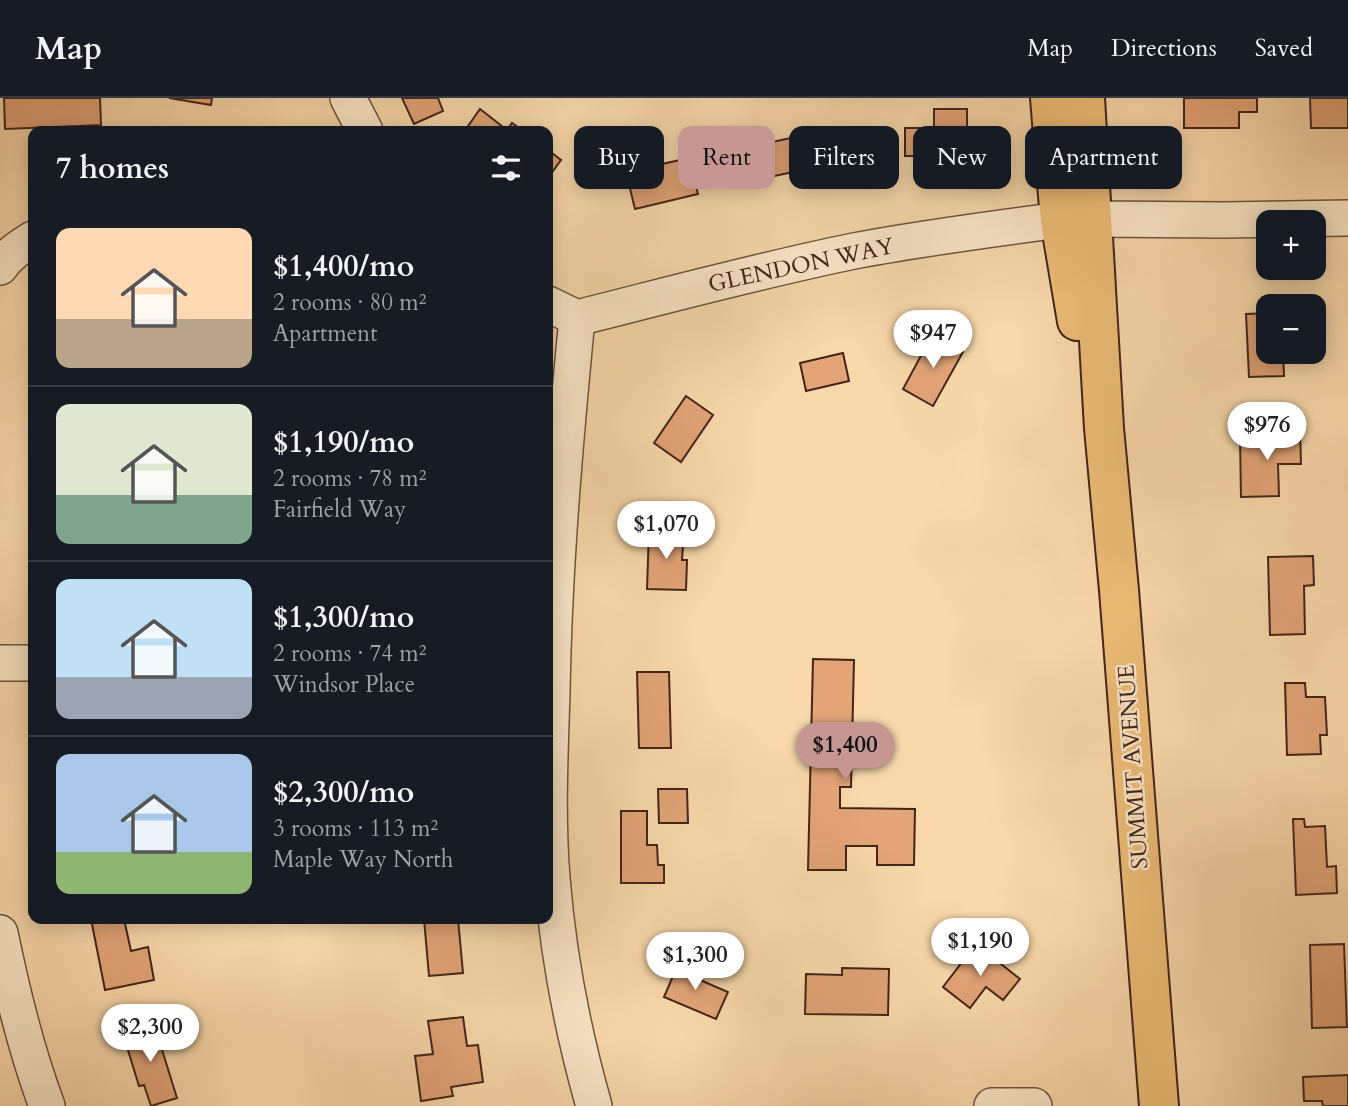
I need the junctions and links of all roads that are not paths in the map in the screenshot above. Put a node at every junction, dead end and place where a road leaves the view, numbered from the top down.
1 (348, 98) edge
2 (1050, 98) edge
3 (1085, 98) edge
4 (362, 126) edge
5 (1348, 218) edge
6 (1076, 220) junction
7 (28, 242) edge
8 (0, 267) edge
9 (563, 311) edge
10 (553, 615) edge
11 (0, 663) edge
12 (28, 663) edge
13 (553, 894) edge
14 (0, 933) edge
15 (47, 1106) edge
16 (594, 1106) edge
17 (992, 1106) edge
18 (1034, 1106) edge
19 (1159, 1106) edge

1 - 4 street
2 - 6 main road, SUMMIT AVENUE
3 - 6 main road, SUMMIT AVENUE
5 - 6 street, GLENDON WAY
6 - 9 street, GLENDON WAY
6 - 19 main road, SUMMIT AVENUE
7 - 8 street
9 - 10 street
11 - 12 street
13 - 16 street
14 - 15 street
17 - 18 street

